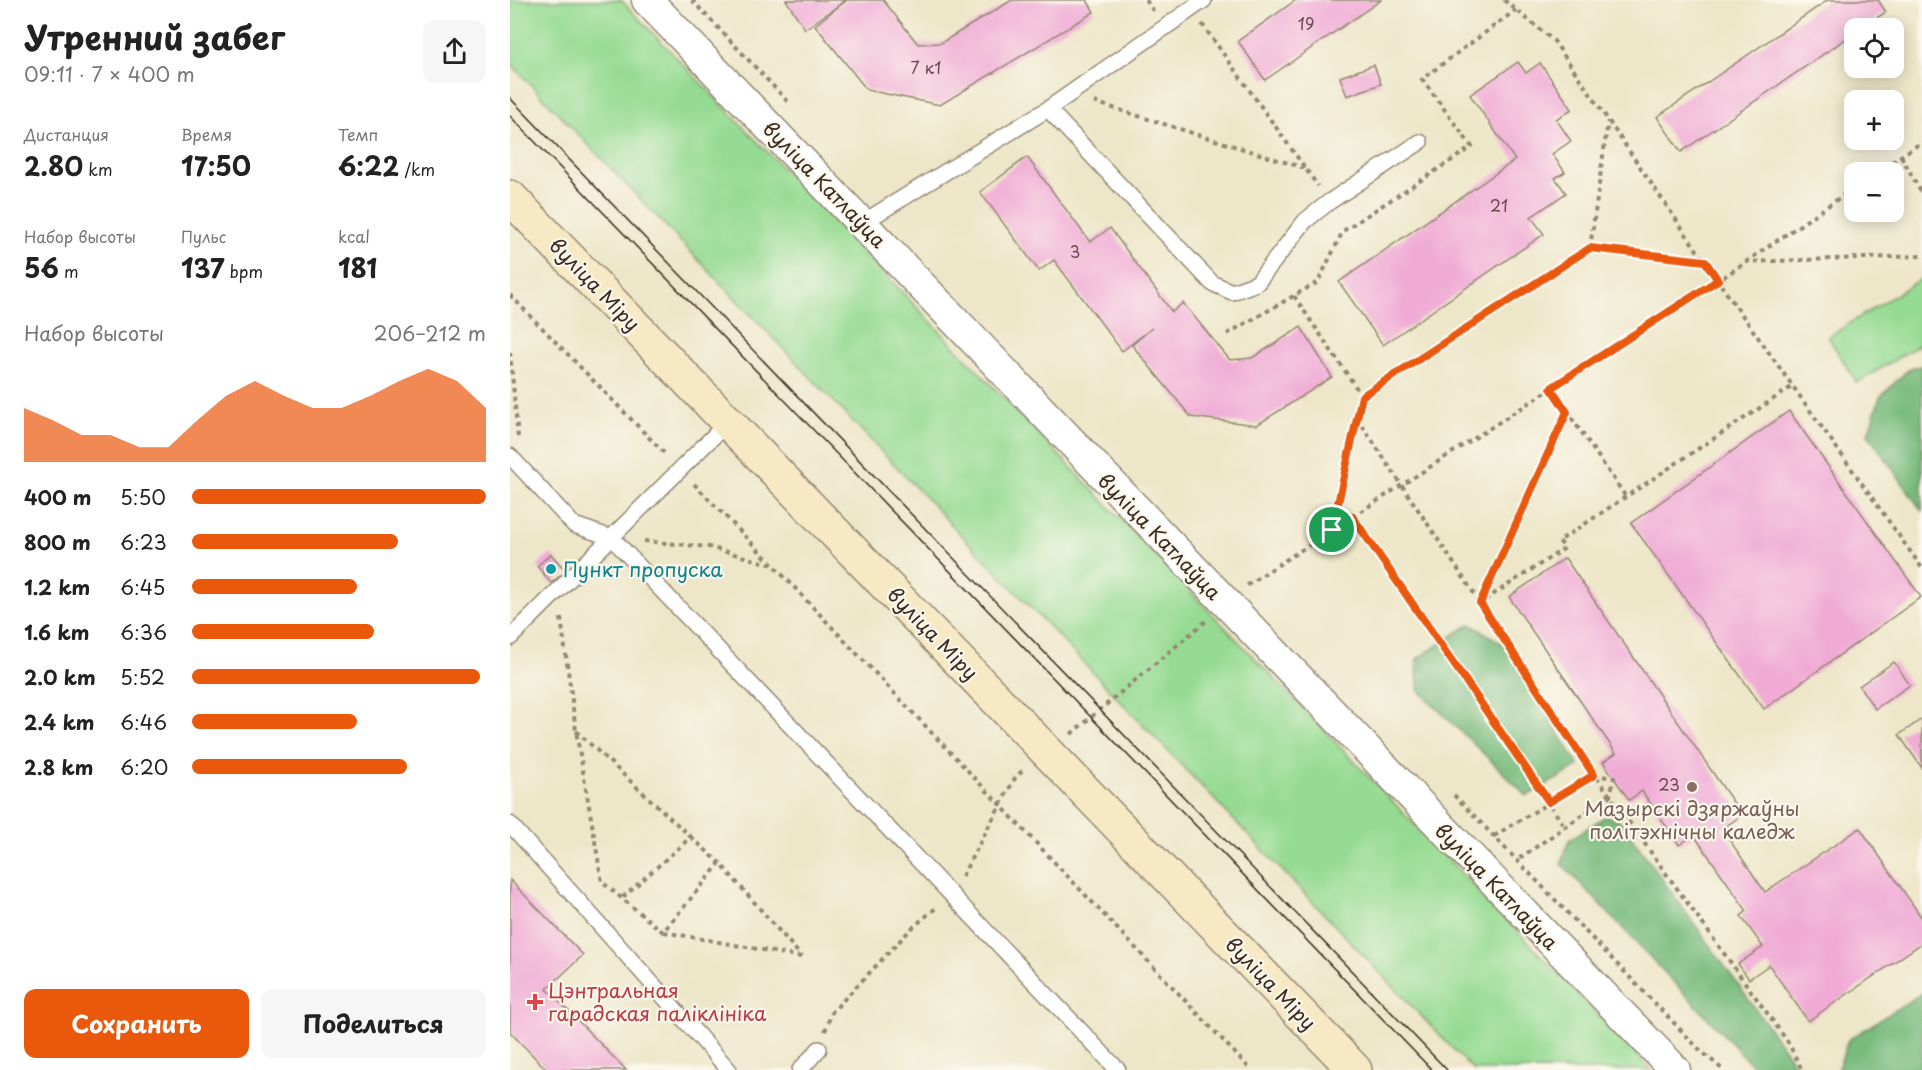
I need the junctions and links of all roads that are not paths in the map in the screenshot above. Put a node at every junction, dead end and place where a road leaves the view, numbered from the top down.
1 (647, 0) edge
2 (1198, 4) edge
3 (1048, 109) junction
4 (1420, 142) dead end
5 (510, 197) edge
6 (862, 223) junction
7 (729, 421) junction
8 (515, 462) edge
9 (612, 538) junction
10 (510, 638) edge
11 (510, 825) edge
12 (819, 1049) road end
13 (729, 1070) edge
14 (800, 1070) edge
15 (1119, 1070) edge
16 (1356, 1070) edge
17 (1675, 1070) edge

1 - 6 street, вуліца Катлаўца
2 - 3 lane
3 - 4 lane
3 - 6 lane
5 - 7 main road, вуліца Міру
6 - 17 street, вуліца Катлаўца
7 - 9 lane
7 - 16 main road, вуліца Міру
8 - 9 lane
9 - 10 lane
9 - 15 lane
11 - 13 lane
12 - 14 lane

